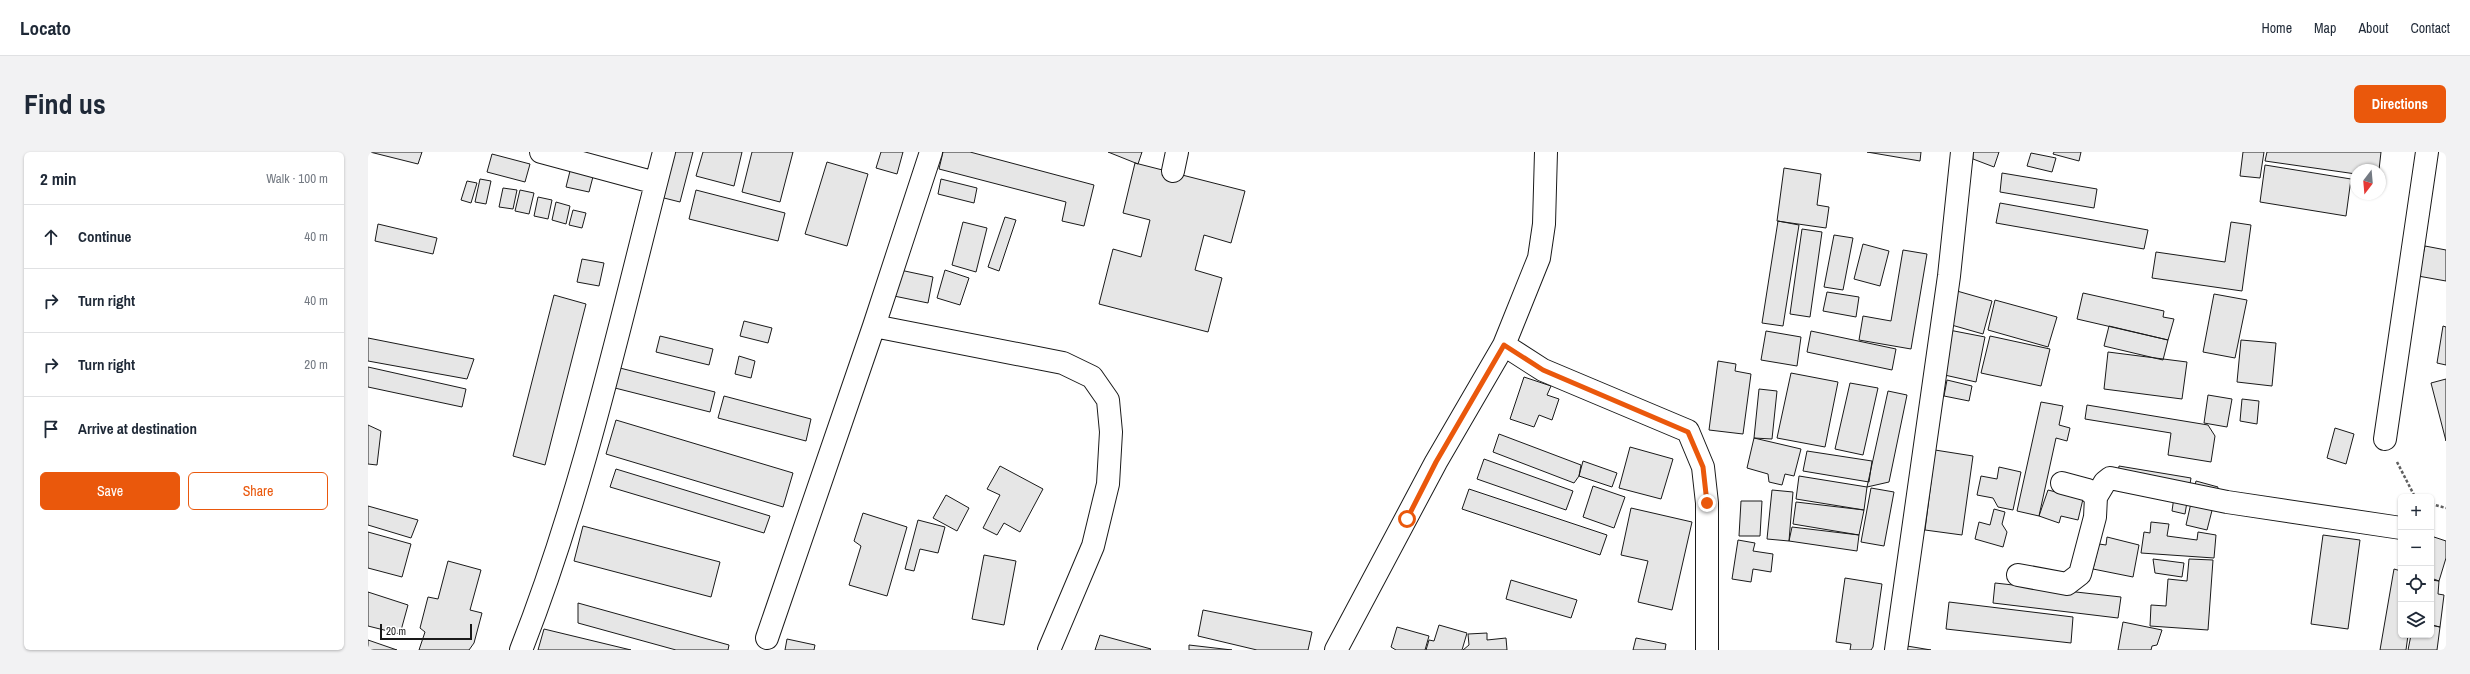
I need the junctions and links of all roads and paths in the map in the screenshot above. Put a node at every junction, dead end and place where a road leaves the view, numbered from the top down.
1 (541, 152) edge
2 (664, 152) edge
3 (931, 152) edge
4 (1546, 152) edge
5 (1962, 152) edge
6 (2427, 152) edge
7 (656, 183) junction
8 (874, 326) junction
9 (1504, 345) junction
10 (2385, 439) joint
11 (2062, 483) dead end
12 (2412, 494) edge
13 (2096, 496) junction
14 (2434, 505) edge
15 (2446, 508) edge
16 (2398, 528) edge
17 (2018, 575) dead end
18 (767, 638) dead end
19 (521, 650) edge
20 (1049, 650) edge
21 (1336, 650) edge
22 (1708, 650) edge
23 (1896, 650) edge

1 - 7 street
2 - 7 street
3 - 8 street
4 - 9 street
5 - 23 street
6 - 10 street
7 - 19 street
8 - 18 street
8 - 20 street
9 - 21 street
9 - 22 street
10 - 12 path
11 - 13 street
13 - 16 street
13 - 17 street
14 - 15 path

